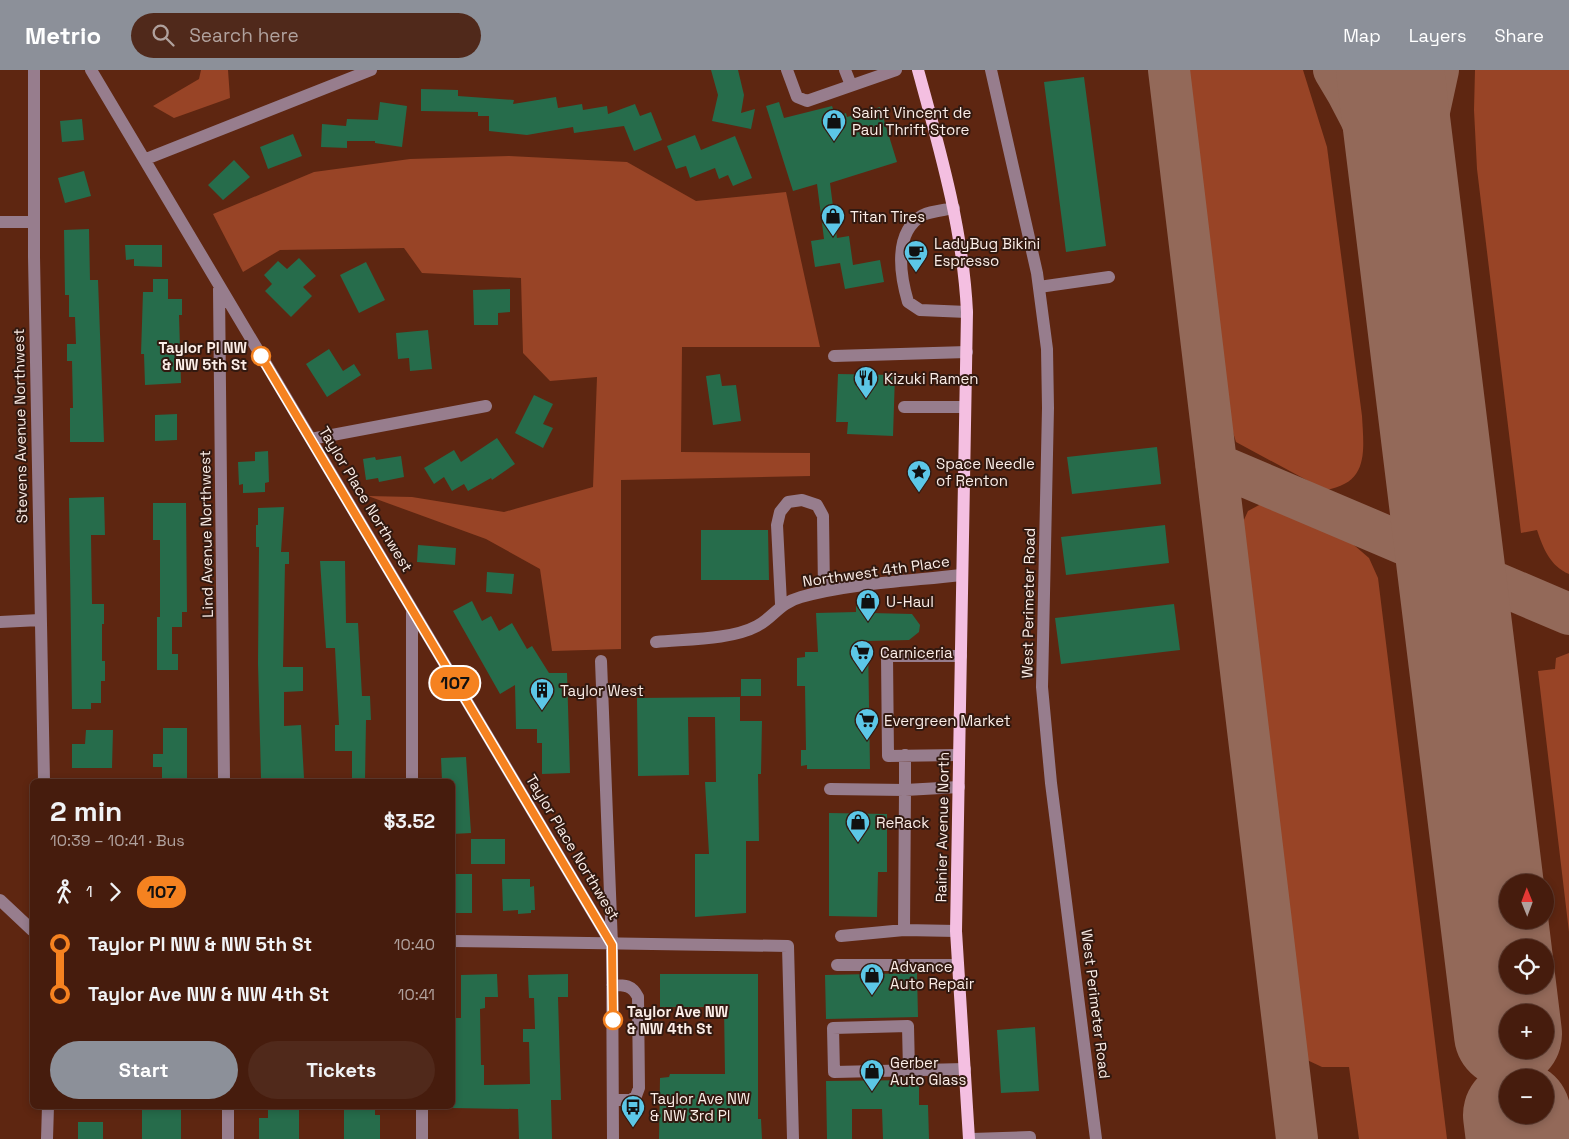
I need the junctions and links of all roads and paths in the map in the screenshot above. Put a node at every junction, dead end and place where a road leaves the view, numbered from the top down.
1 (34, 70) edge
2 (92, 70) edge
3 (371, 70) edge
4 (787, 70) edge
5 (845, 70) edge
6 (896, 70) edge
7 (918, 70) edge
8 (991, 70) edge
9 (851, 85) junction
10 (146, 158) junction
11 (954, 208) junction
12 (0, 222) edge
13 (34, 222) junction
14 (1109, 277) dead end
15 (219, 287) junction
16 (1039, 287) junction
17 (967, 312) junction
18 (966, 352) junction
19 (834, 356) dead end
20 (486, 406) dead end
21 (904, 407) dead end
22 (966, 407) junction
23 (311, 439) junction
24 (962, 575) junction
25 (824, 592) junction
26 (781, 604) junction
27 (412, 610) junction
28 (40, 620) junction
29 (0, 622) edge
30 (656, 642) dead end
31 (961, 656) junction
32 (601, 661) dead end
33 (959, 755) junction
34 (905, 756) junction
35 (44, 779) edge
36 (224, 779) edge
37 (412, 779) edge
38 (959, 787) junction
39 (830, 789) dead end
40 (905, 790) junction
41 (0, 900) edge
42 (30, 928) edge
43 (904, 930) junction
44 (956, 931) junction
45 (841, 936) dead end
46 (455, 941) edge
47 (612, 945) junction
48 (837, 965) dead end
49 (958, 965) junction
50 (612, 985) junction
51 (965, 1069) junction
52 (908, 1071) junction
53 (613, 1100) junction
54 (48, 1109) edge
55 (228, 1109) edge
56 (422, 1109) edge
57 (47, 1139) edge
58 (228, 1139) edge
59 (422, 1139) edge
60 (614, 1139) edge
61 (793, 1139) edge
62 (971, 1139) edge
63 (1030, 1139) edge
64 (1096, 1139) edge

1 - 13 street, Stevens Avenue Northwest
2 - 10 street, Taylor Place Northwest
3 - 10 street
4 - 9 street
5 - 9 street
6 - 9 street
7 - 11 main road, Rainier Avenue North
8 - 16 street, West Perimeter Road
10 - 15 street, Taylor Place Northwest
11 - 17 main road, Rainier Avenue North
11 - 17 street
12 - 13 street
13 - 28 street, Stevens Avenue Northwest
14 - 16 street
15 - 23 street, Taylor Place Northwest
15 - 36 street, Lind Avenue Northwest
16 - 64 street, West Perimeter Road
17 - 18 main road, Rainier Avenue North
18 - 19 street
18 - 22 main road, Rainier Avenue North
20 - 23 street
21 - 22 street
22 - 24 main road, Rainier Avenue North
23 - 27 street, Taylor Place Northwest
24 - 25 street, Northwest 4th Place
24 - 31 main road, Rainier Avenue North
25 - 26 street, Northwest 4th Place
25 - 26 street
26 - 30 street, Northwest 4th Place
27 - 37 street
27 - 47 street, Taylor Place Northwest
28 - 29 street
28 - 35 street, Stevens Avenue Northwest
31 - 33 main road, Rainier Avenue North
31 - 34 street
32 - 47 street
33 - 34 street
33 - 38 main road, Rainier Avenue North
34 - 40 street
38 - 40 street
38 - 44 main road, Rainier Avenue North
39 - 40 street
40 - 43 street
41 - 42 street
43 - 44 street
43 - 45 street
44 - 49 main road, Rainier Avenue North
46 - 47 street
47 - 50 street
47 - 61 street
48 - 49 street
49 - 51 main road, Rainier Avenue North
50 - 53 street
50 - 53 street
51 - 52 street
51 - 62 main road, Rainier Avenue North
52 - 52 street
53 - 60 street
54 - 57 street
55 - 58 street
56 - 59 street
62 - 63 street

